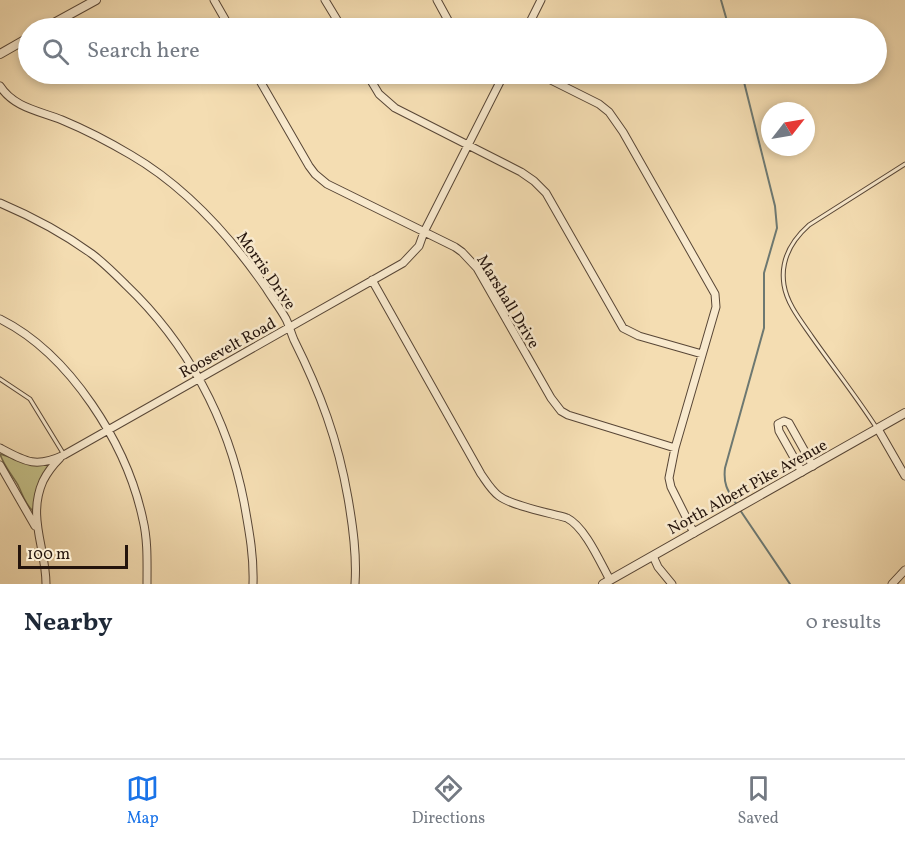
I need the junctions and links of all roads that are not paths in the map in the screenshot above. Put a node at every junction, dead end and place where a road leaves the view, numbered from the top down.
1 (96, 0) edge
2 (214, 0) edge
3 (326, 0) edge
4 (437, 0) edge
5 (541, 0) edge
6 (63, 18) edge
7 (224, 18) edge
8 (336, 18) edge
9 (447, 18) edge
10 (532, 18) edge
11 (18, 44) edge
12 (0, 54) edge
13 (262, 84) edge
14 (373, 84) edge
15 (499, 84) edge
16 (559, 84) edge
17 (0, 86) edge
18 (468, 145) junction
19 (905, 164) edge
20 (0, 203) edge
21 (424, 232) junction
22 (372, 280) junction
23 (0, 319) edge
24 (289, 328) junction
25 (702, 354) junction
26 (0, 379) edge
27 (198, 379) junction
28 (905, 413) edge
29 (878, 429) junction
30 (109, 430) junction
31 (0, 448) edge
32 (675, 448) junction
33 (64, 455) junction
34 (0, 465) edge
35 (813, 466) junction
36 (802, 472) junction
37 (905, 476) edge
38 (37, 531) junction
39 (694, 533) junction
40 (652, 556) junction
41 (905, 570) edge
42 (607, 582) edge
43 (46, 584) edge
44 (147, 584) edge
45 (253, 584) edge
46 (355, 584) edge
47 (672, 584) edge
48 (891, 584) edge

1 - 6 street
2 - 7 street
3 - 8 street
4 - 9 street
5 - 10 street
11 - 12 street
13 - 21 street, Marshall Drive
14 - 18 street
15 - 18 street, Roosevelt Road
16 - 25 street
17 - 24 street, Morris Drive
18 - 21 street, Roosevelt Road
18 - 25 street
19 - 29 lane
20 - 27 street
21 - 22 street, Roosevelt Road
21 - 32 street, Marshall Drive
22 - 24 street, Roosevelt Road
22 - 42 street
23 - 30 street
24 - 27 street, Roosevelt Road
24 - 46 street, Morris Drive
25 - 32 street
26 - 33 lane
27 - 30 street, Roosevelt Road
27 - 45 street
28 - 29 street, North Albert Pike Avenue
29 - 35 street, North Albert Pike Avenue
29 - 37 street
30 - 33 street, Roosevelt Road
30 - 44 street
31 - 33 street
32 - 39 street
33 - 38 street
34 - 38 street
35 - 36 street, North Albert Pike Avenue
35 - 36 street
36 - 39 street, North Albert Pike Avenue
38 - 43 street
39 - 40 street, North Albert Pike Avenue
40 - 42 street, North Albert Pike Avenue
40 - 47 street
41 - 48 street

